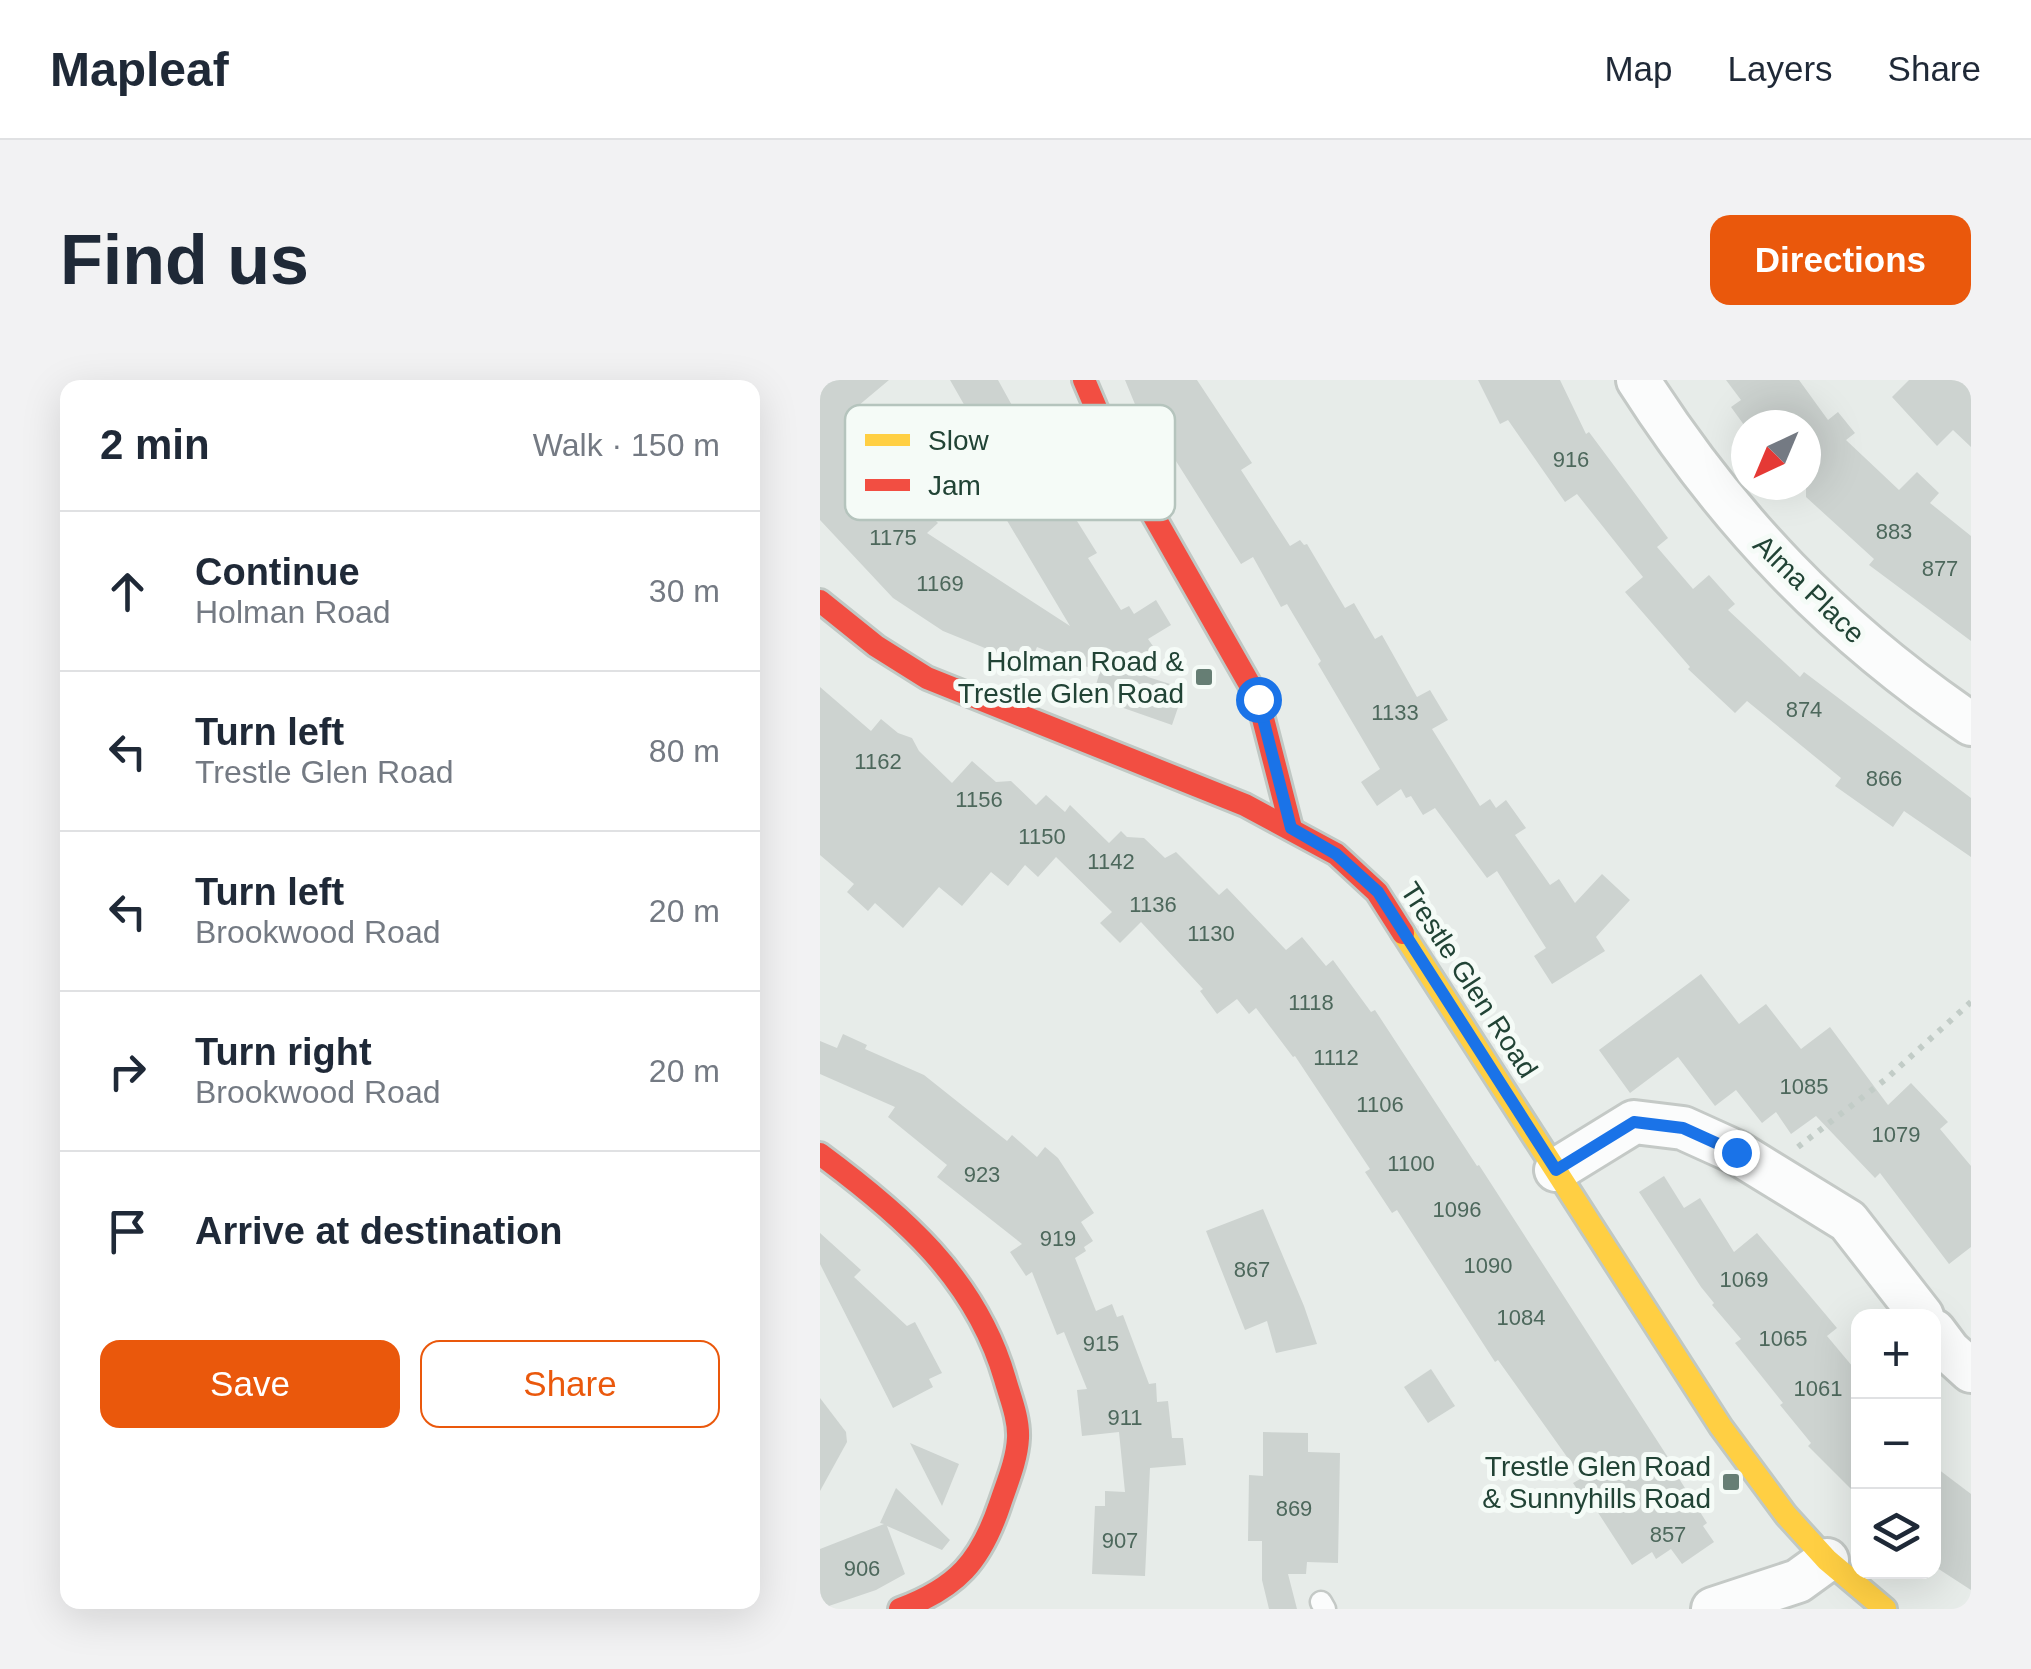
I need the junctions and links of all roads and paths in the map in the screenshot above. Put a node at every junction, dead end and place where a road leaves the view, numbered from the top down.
1 (1084, 380) edge
2 (1638, 380) edge
3 (1095, 405) edge
4 (1156, 520) edge
5 (820, 601) edge
6 (1971, 724) edge
7 (1291, 828) junction
8 (1971, 1002) edge
9 (820, 1154) edge
10 (1556, 1170) junction
11 (1777, 1176) junction
12 (1917, 1309) edge
13 (1941, 1340) edge
14 (1971, 1370) edge
15 (1827, 1560) junction
16 (900, 1609) edge
17 (1714, 1609) edge
18 (1886, 1609) edge

1 - 3 street
2 - 6 street, Alma Place
4 - 7 street
5 - 7 street, Trestle Glen Road
7 - 10 street, Trestle Glen Road
8 - 11 path
9 - 16 street
10 - 11 street
10 - 15 street, Trestle Glen Road
11 - 12 street
13 - 14 street
15 - 17 street
15 - 18 street, Trestle Glen Road

